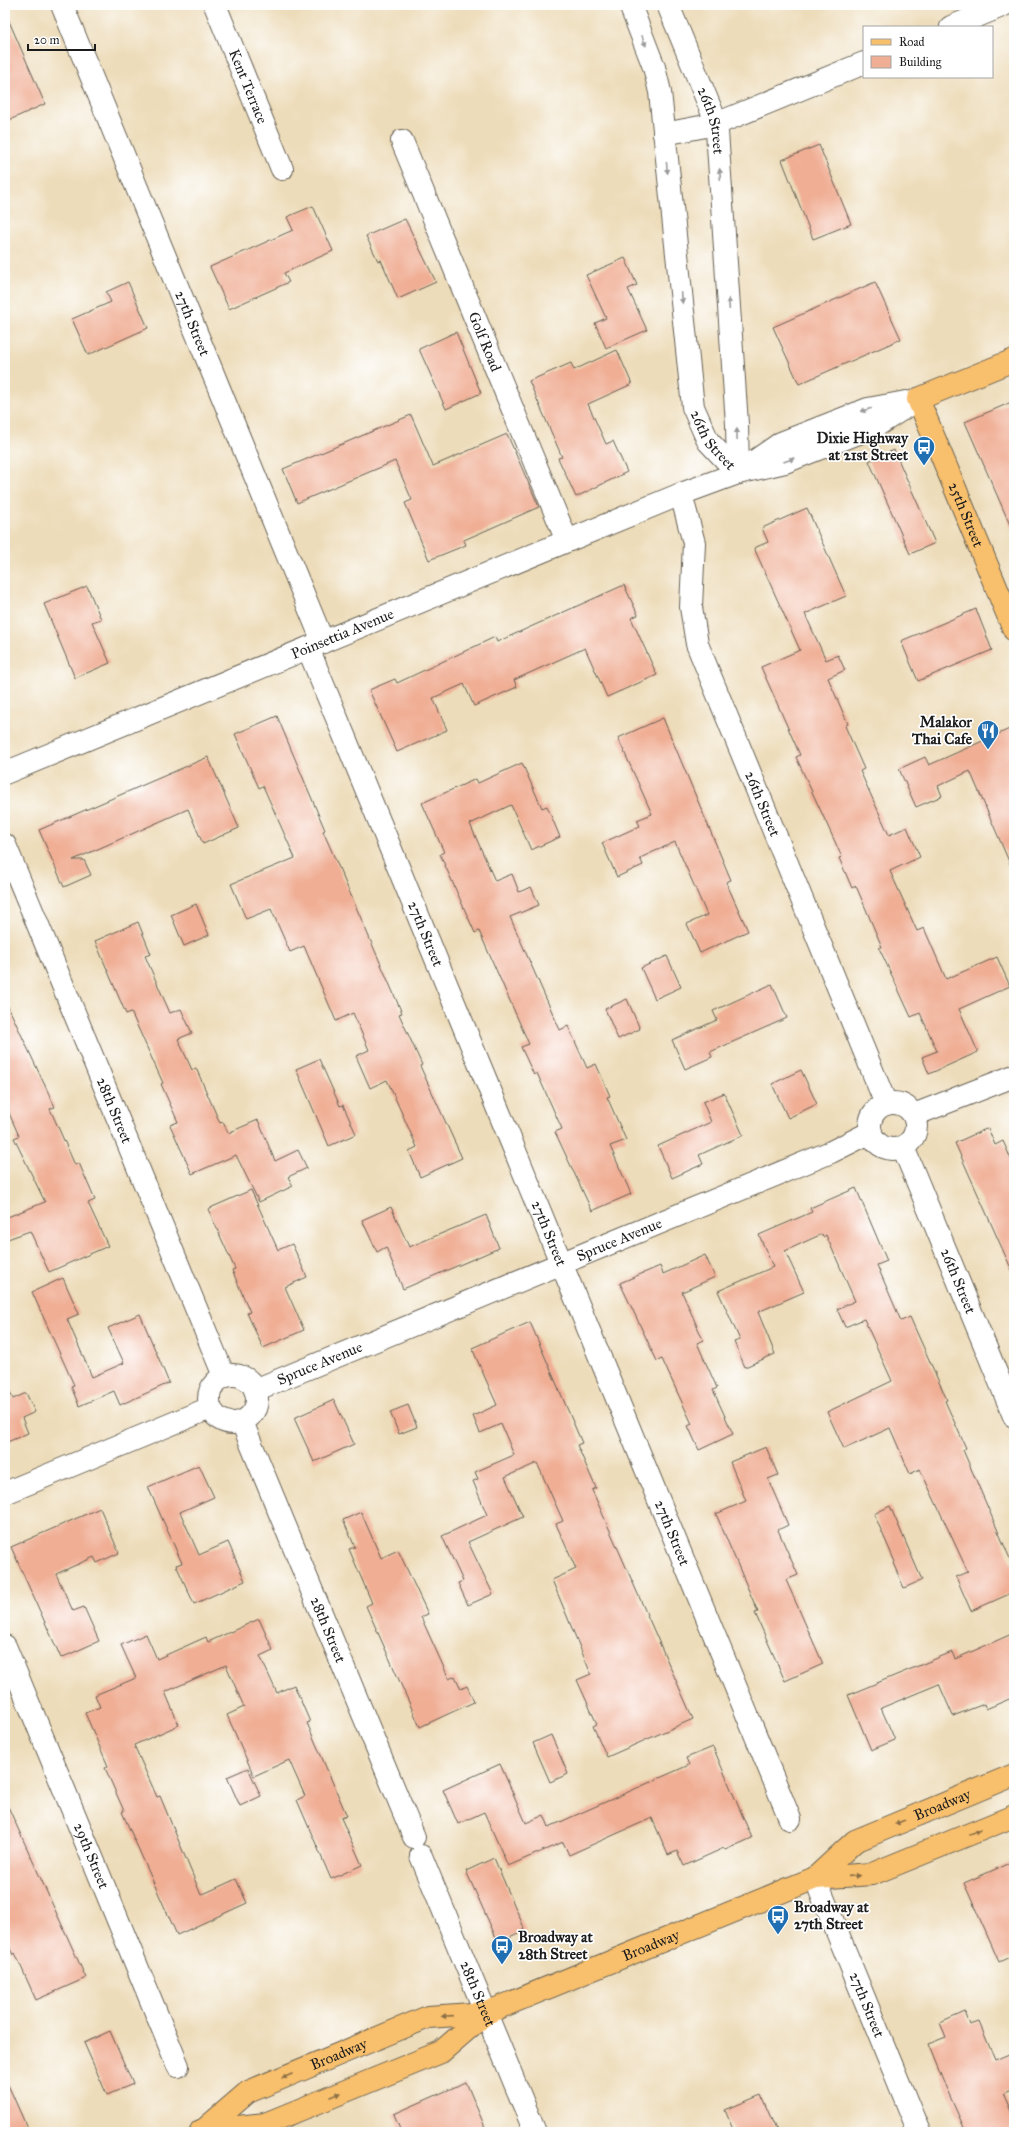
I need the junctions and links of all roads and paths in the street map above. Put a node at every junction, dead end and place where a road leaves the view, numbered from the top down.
1 (62, 5) edge
2 (215, 5) edge
3 (630, 5) edge
4 (668, 5) edge
5 (1004, 5) edge
6 (953, 26) edge
7 (863, 63) edge
8 (716, 124) junction
9 (664, 134) junction
10 (402, 141) dead end
11 (282, 169) dead end
12 (1014, 360) edge
13 (918, 399) junction
14 (738, 473) junction
15 (681, 494) junction
16 (567, 541) junction
17 (1014, 630) edge
18 (316, 645) junction
19 (5, 773) edge
20 (5, 845) edge
21 (1014, 1076) edge
22 (886, 1104) junction
23 (914, 1115) junction
24 (871, 1132) junction
25 (903, 1147) junction
26 (561, 1263) junction
27 (224, 1376) junction
28 (255, 1390) junction
29 (210, 1408) junction
30 (1014, 1416) edge
31 (242, 1422) junction
32 (5, 1493) edge
33 (5, 1646) edge
34 (1014, 1775) edge
35 (1014, 1816) edge
36 (790, 1819) dead end
37 (815, 1878) junction
38 (486, 2013) junction
39 (178, 2066) dead end
40 (203, 2131) edge
41 (535, 2132) edge
42 (919, 2132) edge

1 - 18 street, 27th Street
2 - 11 street, Kent Terrace
3 -> 9 street, 26th Street
4 - 8 street, 26th Street
5 - 6 street
7 - 8 street
8 - 9 street
14 -> 8 street, 26th Street
9 -> 14 street, 26th Street
10 - 16 street, Golf Road
12 - 13 main road
13 - 14 street, Poinsettia Avenue
13 - 17 main road, 25th Street
14 - 15 street, Poinsettia Avenue
15 - 16 street, Poinsettia Avenue
15 - 22 street, 26th Street
16 - 18 street, Poinsettia Avenue
18 - 19 street, Poinsettia Avenue
18 - 26 street, 27th Street
20 - 27 street, 28th Street
21 - 23 street
22 - 23 street
22 - 24 street
23 - 25 street
24 - 25 street
24 - 26 street, Spruce Avenue
25 - 30 street, 26th Street
26 - 28 street, Spruce Avenue
26 - 36 street, 27th Street
27 - 28 street
27 - 29 street
28 - 31 street
29 - 31 street
29 - 32 street
31 - 38 street, 28th Street
33 - 39 street, 29th Street
34 -> 37 main road, Broadway
37 -> 35 main road, Broadway
37 - 38 main road, Broadway
37 - 42 street, 27th Street
40 -> 38 main road, Broadway
38 -> 40 main road, Broadway
38 - 41 street, 28th Street

